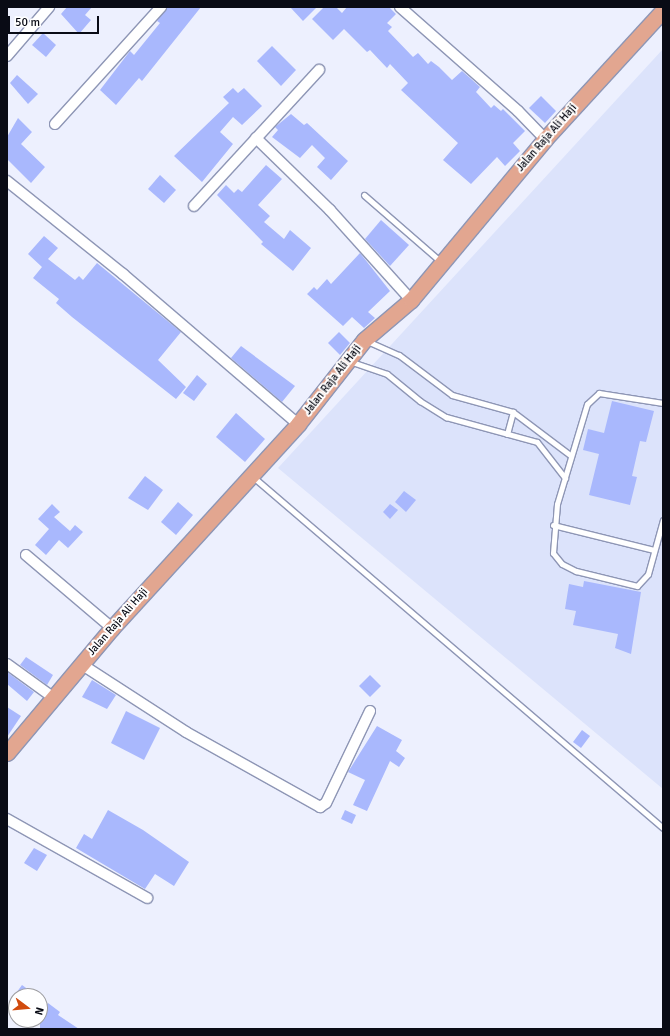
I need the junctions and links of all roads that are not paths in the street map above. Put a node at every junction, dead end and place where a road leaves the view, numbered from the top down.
1 (49, 7) edge
2 (161, 7) edge
3 (400, 7) edge
4 (663, 10) edge
5 (7, 56) edge
6 (319, 70) dead end
7 (55, 124) dead end
8 (256, 138) junction
9 (545, 139) junction
10 (7, 181) edge
11 (364, 195) dead end
12 (194, 206) dead end
13 (443, 264) junction
14 (411, 300) junction
15 (364, 340) junction
16 (347, 360) junction
17 (663, 403) edge
18 (513, 412) junction
19 (298, 424) junction
20 (507, 434) junction
21 (570, 455) junction
22 (250, 474) junction
23 (565, 478) junction
24 (663, 520) edge
25 (553, 525) junction
26 (654, 550) junction
27 (26, 555) dead end
28 (112, 628) junction
29 (7, 664) edge
30 (81, 664) junction
31 (54, 698) junction
32 (370, 710) dead end
33 (8, 751) edge
34 (7, 819) edge
35 (663, 828) edge
36 (147, 898) dead end

1 - 5 street
2 - 7 street
3 - 9 street
4 - 9 main road, Jalan Raja Ali Haji
6 - 8 street
8 - 12 street
8 - 14 street
9 - 13 main road, Jalan Raja Ali Haji
10 - 19 street
11 - 13 lane
13 - 14 main road, Jalan Raja Ali Haji
14 - 15 main road, Jalan Raja Ali Haji
15 - 16 main road, Jalan Raja Ali Haji
15 - 18 lane
16 - 19 main road, Jalan Raja Ali Haji
16 - 20 lane
17 - 21 lane
18 - 20 lane
18 - 21 lane
19 - 22 main road, Jalan Raja Ali Haji
20 - 23 lane
21 - 23 lane
22 - 28 main road, Jalan Raja Ali Haji
22 - 35 lane
23 - 25 lane
24 - 26 lane
25 - 26 lane
25 - 26 lane
27 - 28 street
28 - 30 main road, Jalan Raja Ali Haji
29 - 31 street
30 - 31 main road, Jalan Raja Ali Haji
30 - 32 street
31 - 33 main road, Jalan Raja Ali Haji
34 - 36 street

